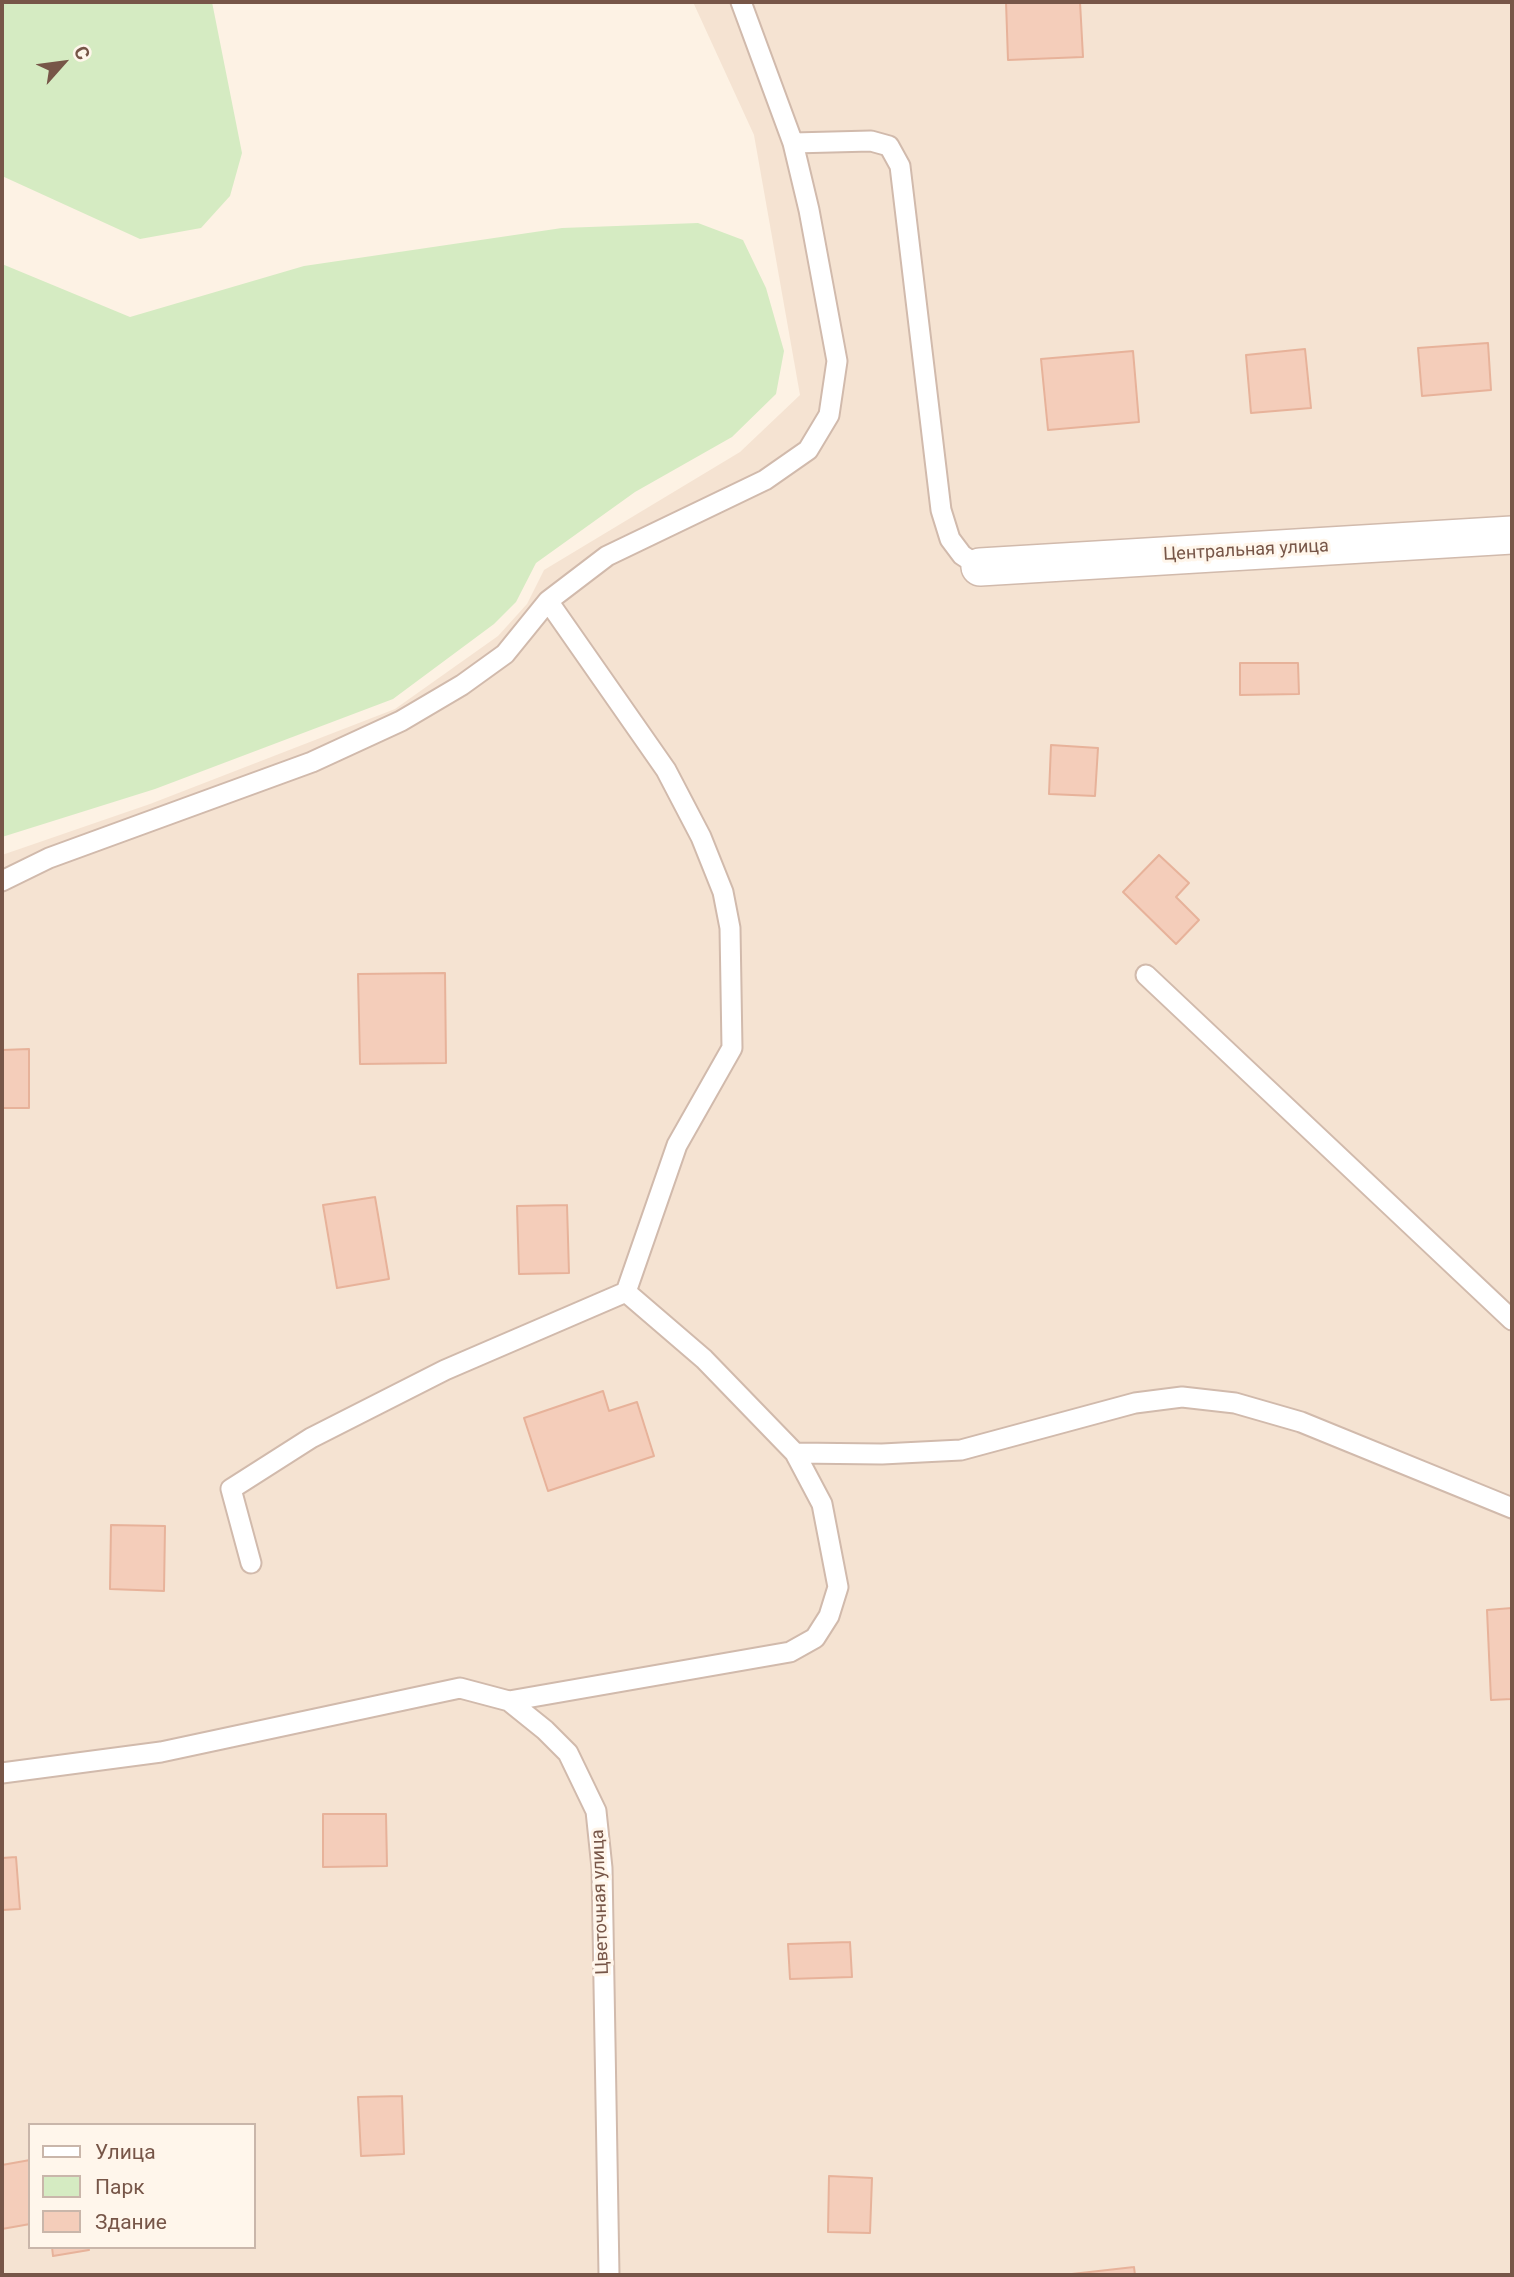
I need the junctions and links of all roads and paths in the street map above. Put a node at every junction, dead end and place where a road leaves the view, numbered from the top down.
1 (741, 2) edge
2 (793, 143) junction
3 (1512, 535) edge
4 (980, 568) joint
5 (548, 601) junction
6 (2, 881) edge
7 (1146, 975) dead end
8 (626, 1292) junction
9 (1512, 1320) edge
10 (795, 1453) junction
11 (1512, 1508) edge
12 (251, 1563) dead end
13 (509, 1702) junction
14 (2, 1773) edge
15 (609, 2275) edge

1 - 2 lane
2 - 4 lane
2 - 5 lane
3 - 4 street, Центральная улица
5 - 6 lane
5 - 8 lane
7 - 9 lane
8 - 10 lane
8 - 12 lane
10 - 11 lane
10 - 13 lane
13 - 14 lane, Цветочная улица
13 - 15 lane, Цветочная улица

